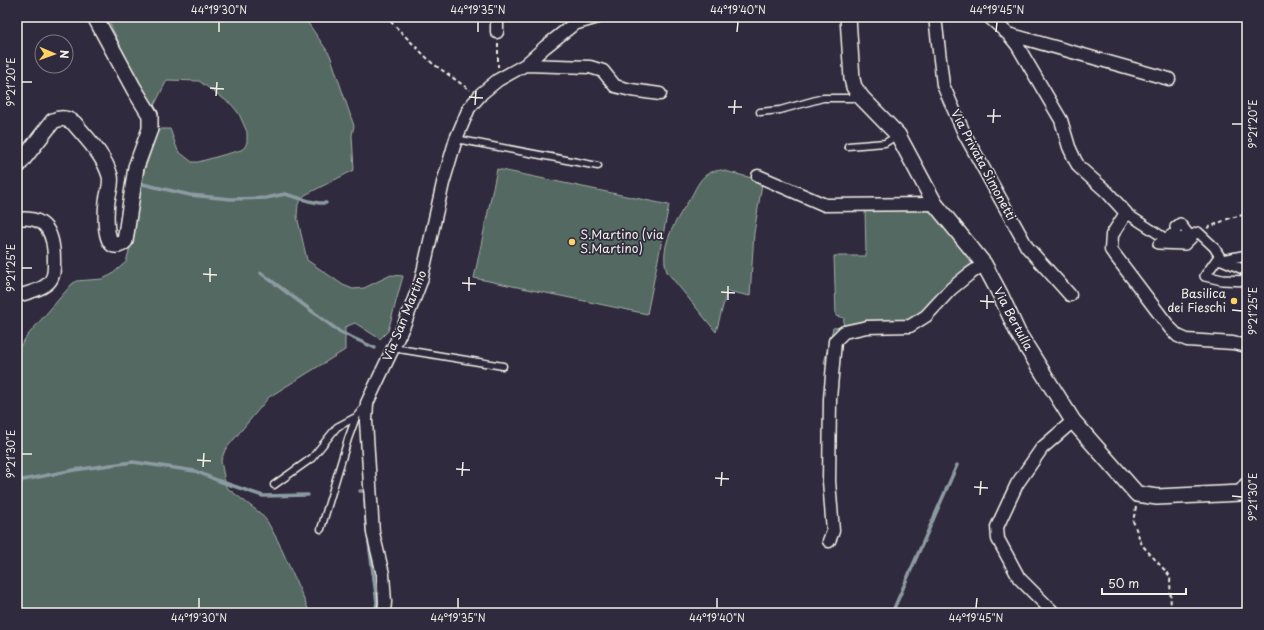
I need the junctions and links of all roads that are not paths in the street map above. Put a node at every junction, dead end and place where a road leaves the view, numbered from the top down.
1 (95, 17) edge
2 (497, 17) edge
3 (598, 17) edge
4 (848, 17) edge
5 (935, 17) edge
6 (989, 17) edge
7 (497, 32) road end
8 (1008, 34) junction
9 (525, 65) junction
10 (1169, 79) dead end
11 (660, 94) dead end
12 (862, 98) junction
13 (760, 112) dead end
14 (898, 135) junction
15 (456, 139) junction
16 (848, 146) dead end
17 (598, 166) dead end
18 (17, 167) edge
19 (758, 176) dead end
20 (934, 204) junction
21 (1126, 214) junction
22 (17, 219) edge
23 (1194, 234) junction
24 (1166, 239) junction
25 (1247, 255) edge
26 (1222, 260) junction
27 (984, 264) junction
28 (1247, 271) edge
29 (1247, 281) edge
30 (1070, 295) dead end
31 (17, 296) edge
32 (1247, 346) edge
33 (393, 348) junction
34 (503, 366) dead end
35 (367, 403) junction
36 (356, 417) junction
37 (1073, 421) junction
38 (274, 485) dead end
39 (1245, 491) edge
40 (321, 528) dead end
41 (829, 541) dead end
42 (384, 613) edge
43 (1054, 613) edge

1 - 18 street
2 - 7 street
3 - 9 street, Via San Martino
4 - 12 street, Via Bertulla
5 - 30 street, Via Privata Simonetti
6 - 8 street
8 - 10 street
8 - 21 street
9 - 11 street
9 - 15 street, Via San Martino
12 - 13 lane
12 - 14 street, Via Bertulla
14 - 16 lane
14 - 20 street, Via Bertulla
15 - 17 lane
15 - 33 street, Via San Martino
19 - 20 street
20 - 27 street, Via Bertulla
21 - 24 street
21 - 32 street
22 - 31 street
23 - 24 street
23 - 24 street
23 - 26 street
25 - 26 street
26 - 28 street
26 - 29 street
27 - 37 street, Via Bertulla
27 - 41 street
33 - 34 lane
33 - 35 street, Via San Martino
35 - 36 lane
35 - 42 street, Via San Martino
36 - 38 lane
36 - 40 lane
37 - 39 street, Via Bertulla
37 - 43 street

